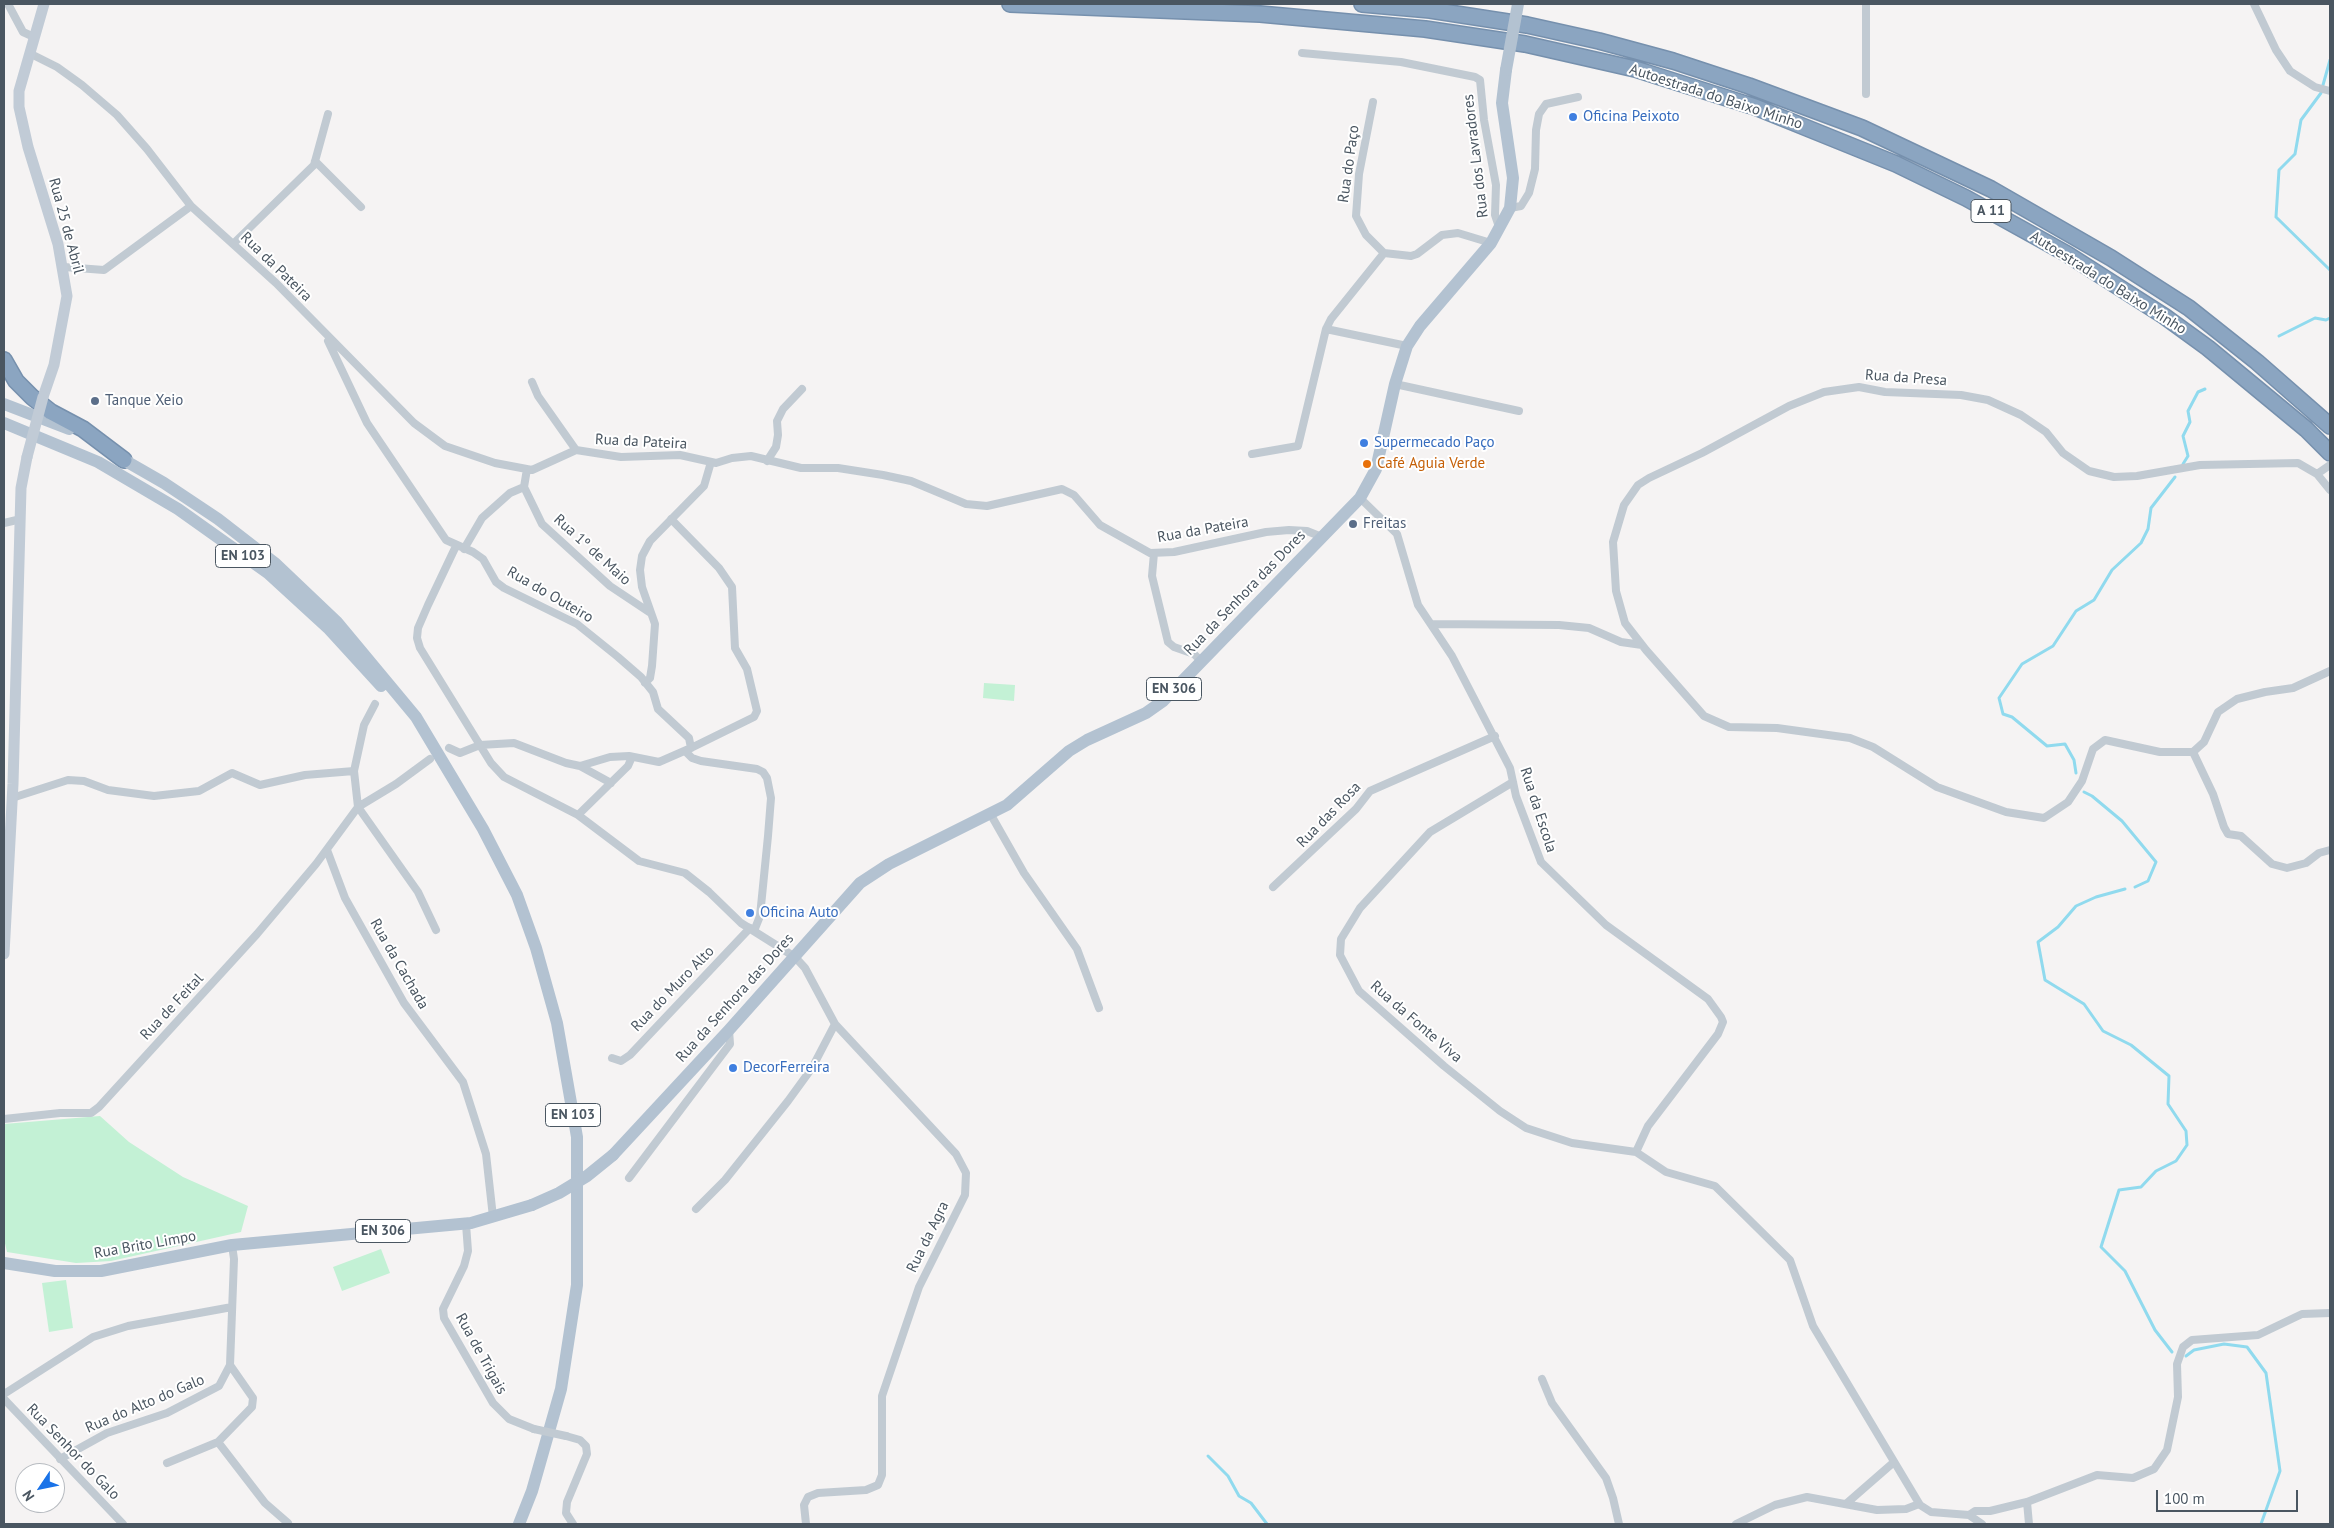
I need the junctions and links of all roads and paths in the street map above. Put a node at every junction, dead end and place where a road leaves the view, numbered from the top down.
1 (8, 4) edge
2 (44, 4) edge
3 (1010, 4) edge
4 (1362, 4) edge
5 (1518, 4) edge
6 (1866, 4) edge
7 (2254, 4) edge
8 (34, 37) junction
9 (1302, 53) dead end
10 (30, 54) junction
11 (2330, 91) edge
12 (1866, 94) dead end
13 (1578, 97) dead end
14 (1373, 102) dead end
15 (328, 114) dead end
16 (315, 161) junction
17 (191, 206) junction
18 (361, 206) dead end
19 (1510, 208) junction
20 (1500, 229) junction
21 (1491, 243) junction
22 (233, 244) junction
23 (1384, 253) junction
24 (64, 267) junction
25 (1326, 329) junction
26 (325, 334) junction
27 (1407, 346) junction
28 (4, 360) edge
29 (532, 382) dead end
30 (1395, 384) junction
31 (802, 389) dead end
32 (4, 404) edge
33 (1519, 411) dead end
34 (4, 423) edge
35 (2330, 426) edge
36 (576, 450) junction
37 (2330, 453) edge
38 (1252, 454) dead end
39 (124, 460) junction
40 (767, 461) junction
41 (711, 462) junction
42 (2330, 465) edge
43 (527, 469) junction
44 (2317, 474) junction
45 (524, 487) junction
46 (2330, 490) edge
47 (1360, 498) junction
48 (21, 519) junction
49 (671, 519) junction
50 (4, 522) edge
51 (1322, 537) junction
52 (460, 547) junction
53 (1154, 553) junction
54 (649, 612) junction
55 (1432, 624) junction
56 (1642, 645) junction
57 (1201, 662) junction
58 (2330, 671) edge
59 (645, 682) junction
60 (375, 704) dead end
61 (1495, 736) junction
62 (480, 745) junction
63 (449, 748) dead end
64 (688, 750) junction
65 (2194, 752) junction
66 (632, 757) junction
67 (430, 759) dead end
68 (580, 766) junction
69 (354, 771) junction
70 (451, 774) junction
71 (4, 776) edge
72 (612, 782) junction
73 (1513, 782) junction
74 (13, 784) junction
75 (12, 798) junction
76 (358, 806) junction
77 (578, 814) junction
78 (991, 815) junction
79 (327, 850) junction
80 (2330, 850) edge
81 (1273, 888) dead end
82 (436, 930) dead end
83 (752, 930) junction
84 (4, 954) edge
85 (794, 956) junction
86 (1099, 1008) dead end
87 (834, 1024) junction
88 (729, 1030) junction
89 (612, 1058) dead end
90 (4, 1119) edge
91 (1636, 1152) junction
92 (629, 1178) dead end
93 (696, 1209) dead end
94 (493, 1217) junction
95 (466, 1224) junction
96 (232, 1245) junction
97 (4, 1263) edge
98 (232, 1307) junction
99 (2330, 1312) edge
100 (230, 1365) junction
101 (1542, 1379) dead end
102 (4, 1394) edge
103 (4, 1399) edge
104 (218, 1442) junction
105 (60, 1459) junction
106 (1894, 1462) junction
107 (167, 1463) dead end
108 (2027, 1502) junction
109 (1847, 1503) junction
110 (1919, 1504) junction
111 (1969, 1515) junction
112 (288, 1523) dead end
113 (123, 1524) edge
114 (520, 1524) edge
115 (573, 1524) edge
116 (806, 1524) edge
117 (1619, 1524) edge
118 (1736, 1524) edge
119 (1982, 1524) edge
120 (2029, 1524) edge

1 - 8 street
2 - 8 main road, Rua 25 de Abril
3 - 37 highway, Autoestrada do Baixo Minho / A 11
4 - 35 highway, Autoestrada do Baixo Minho / A 11
5 - 19 main road, Rua da Senhora das Dores / EN 306, bridge
6 - 12 street
7 - 11 street
8 - 10 main road, Rua 25 de Abril
9 - 20 street, Rua dos Lavradores
10 - 17 street, Rua da Pateira
10 - 24 main road, Rua 25 de Abril
13 - 19 street
14 - 23 street, Rua do Paço
15 - 16 street
16 - 18 street
16 - 22 street
17 - 22 street, Rua da Pateira
17 - 24 street
19 - 20 main road, Rua da Senhora das Dores / EN 306
20 - 21 main road, Rua da Senhora das Dores / EN 306
21 - 23 street
21 - 27 main road, Rua da Senhora das Dores / EN 306
22 - 26 street, Rua da Pateira
23 - 25 street
24 - 48 main road, Rua 25 de Abril, bridge
25 - 27 street
25 - 38 street
26 - 43 street, Rua da Pateira
26 - 52 street, Rua do Outeiro
27 - 30 main road, Rua da Senhora das Dores / EN 306
28 - 39 highway
29 - 36 street
30 - 33 street
30 - 47 main road, Rua da Senhora das Dores / EN 306
31 - 40 street
32 - 39 main road, EN 103
34 - 70 main road, EN 103
36 - 41 street, Rua da Pateira
36 - 43 street, Rua da Pateira
39 - 70 main road, EN 103
40 - 41 street, Rua da Pateira
40 - 53 street, Rua da Pateira
41 - 49 street
42 - 44 street
43 - 45 street
44 - 46 street, Rua da Presa
44 - 56 street, Rua da Presa
45 - 52 street
45 - 54 street, Rua 1º de Maio
47 - 51 main road, Rua da Senhora das Dores / EN 306
47 - 55 street, Rua da Escola
48 - 50 street
48 - 74 main road, Rua 25 de Abril
49 - 54 street
49 - 64 street
51 - 53 street, Rua da Pateira
51 - 57 main road, Rua da Senhora das Dores / EN 306
52 - 59 street, Rua do Outeiro
52 - 62 street
53 - 57 street
54 - 59 street
55 - 56 street
55 - 61 street, Rua da Escola
56 - 65 street, Rua da Presa
57 - 78 main road, Rua da Senhora das Dores / EN 306
58 - 65 street
59 - 64 street, Rua do Outeiro
60 - 69 street
61 - 73 street, Rua da Escola
61 - 81 street, Rua das Rosa
62 - 63 street
62 - 68 street
62 - 77 street
64 - 66 street
64 - 83 street
65 - 80 street
66 - 68 street
66 - 72 street
67 - 76 street
68 - 72 street
69 - 75 street
69 - 76 street
70 - 114 main road, EN 103
71 - 74 street
72 - 77 street
73 - 91 street, Rua da Escola
73 - 91 street, Rua da Fonte Viva
74 - 75 main road, Rua 25 de Abril
75 - 84 main road, Rua 25 de Abril
76 - 79 street
76 - 82 street
77 - 83 street
78 - 85 main road, Rua da Senhora das Dores / EN 306
78 - 86 street
79 - 90 street, Rua de Feital
79 - 94 street, Rua da Cachada
83 - 85 street
83 - 89 street, Rua do Muro Alto
85 - 87 street, Rua da Agra
85 - 88 main road, Rua da Senhora das Dores / EN 306
87 - 93 street
87 - 116 street, Rua da Agra
88 - 92 street
88 - 94 main road, Rua da Senhora das Dores / EN 306, bridge
91 - 106 street
94 - 95 main road, Rua da Senhora das Dores / EN 306
95 - 96 main road, Rua da Senhora das Dores / EN 306
95 - 115 street, Rua de Trigais, bridge
96 - 97 main road, Rua Brito Limpo / EN 306
96 - 98 street, Rua do Alto do Galo
98 - 100 street, Rua do Alto do Galo
98 - 102 street
99 - 108 street
100 - 104 street
100 - 105 street, Rua do Alto do Galo
101 - 117 street
103 - 105 street, Rua Senhor do Galo
104 - 107 street
104 - 112 street
105 - 113 street, Rua Senhor do Galo
106 - 109 street
106 - 110 street
108 - 111 street
108 - 120 street
109 - 110 street
109 - 118 street
110 - 111 street
111 - 119 street

